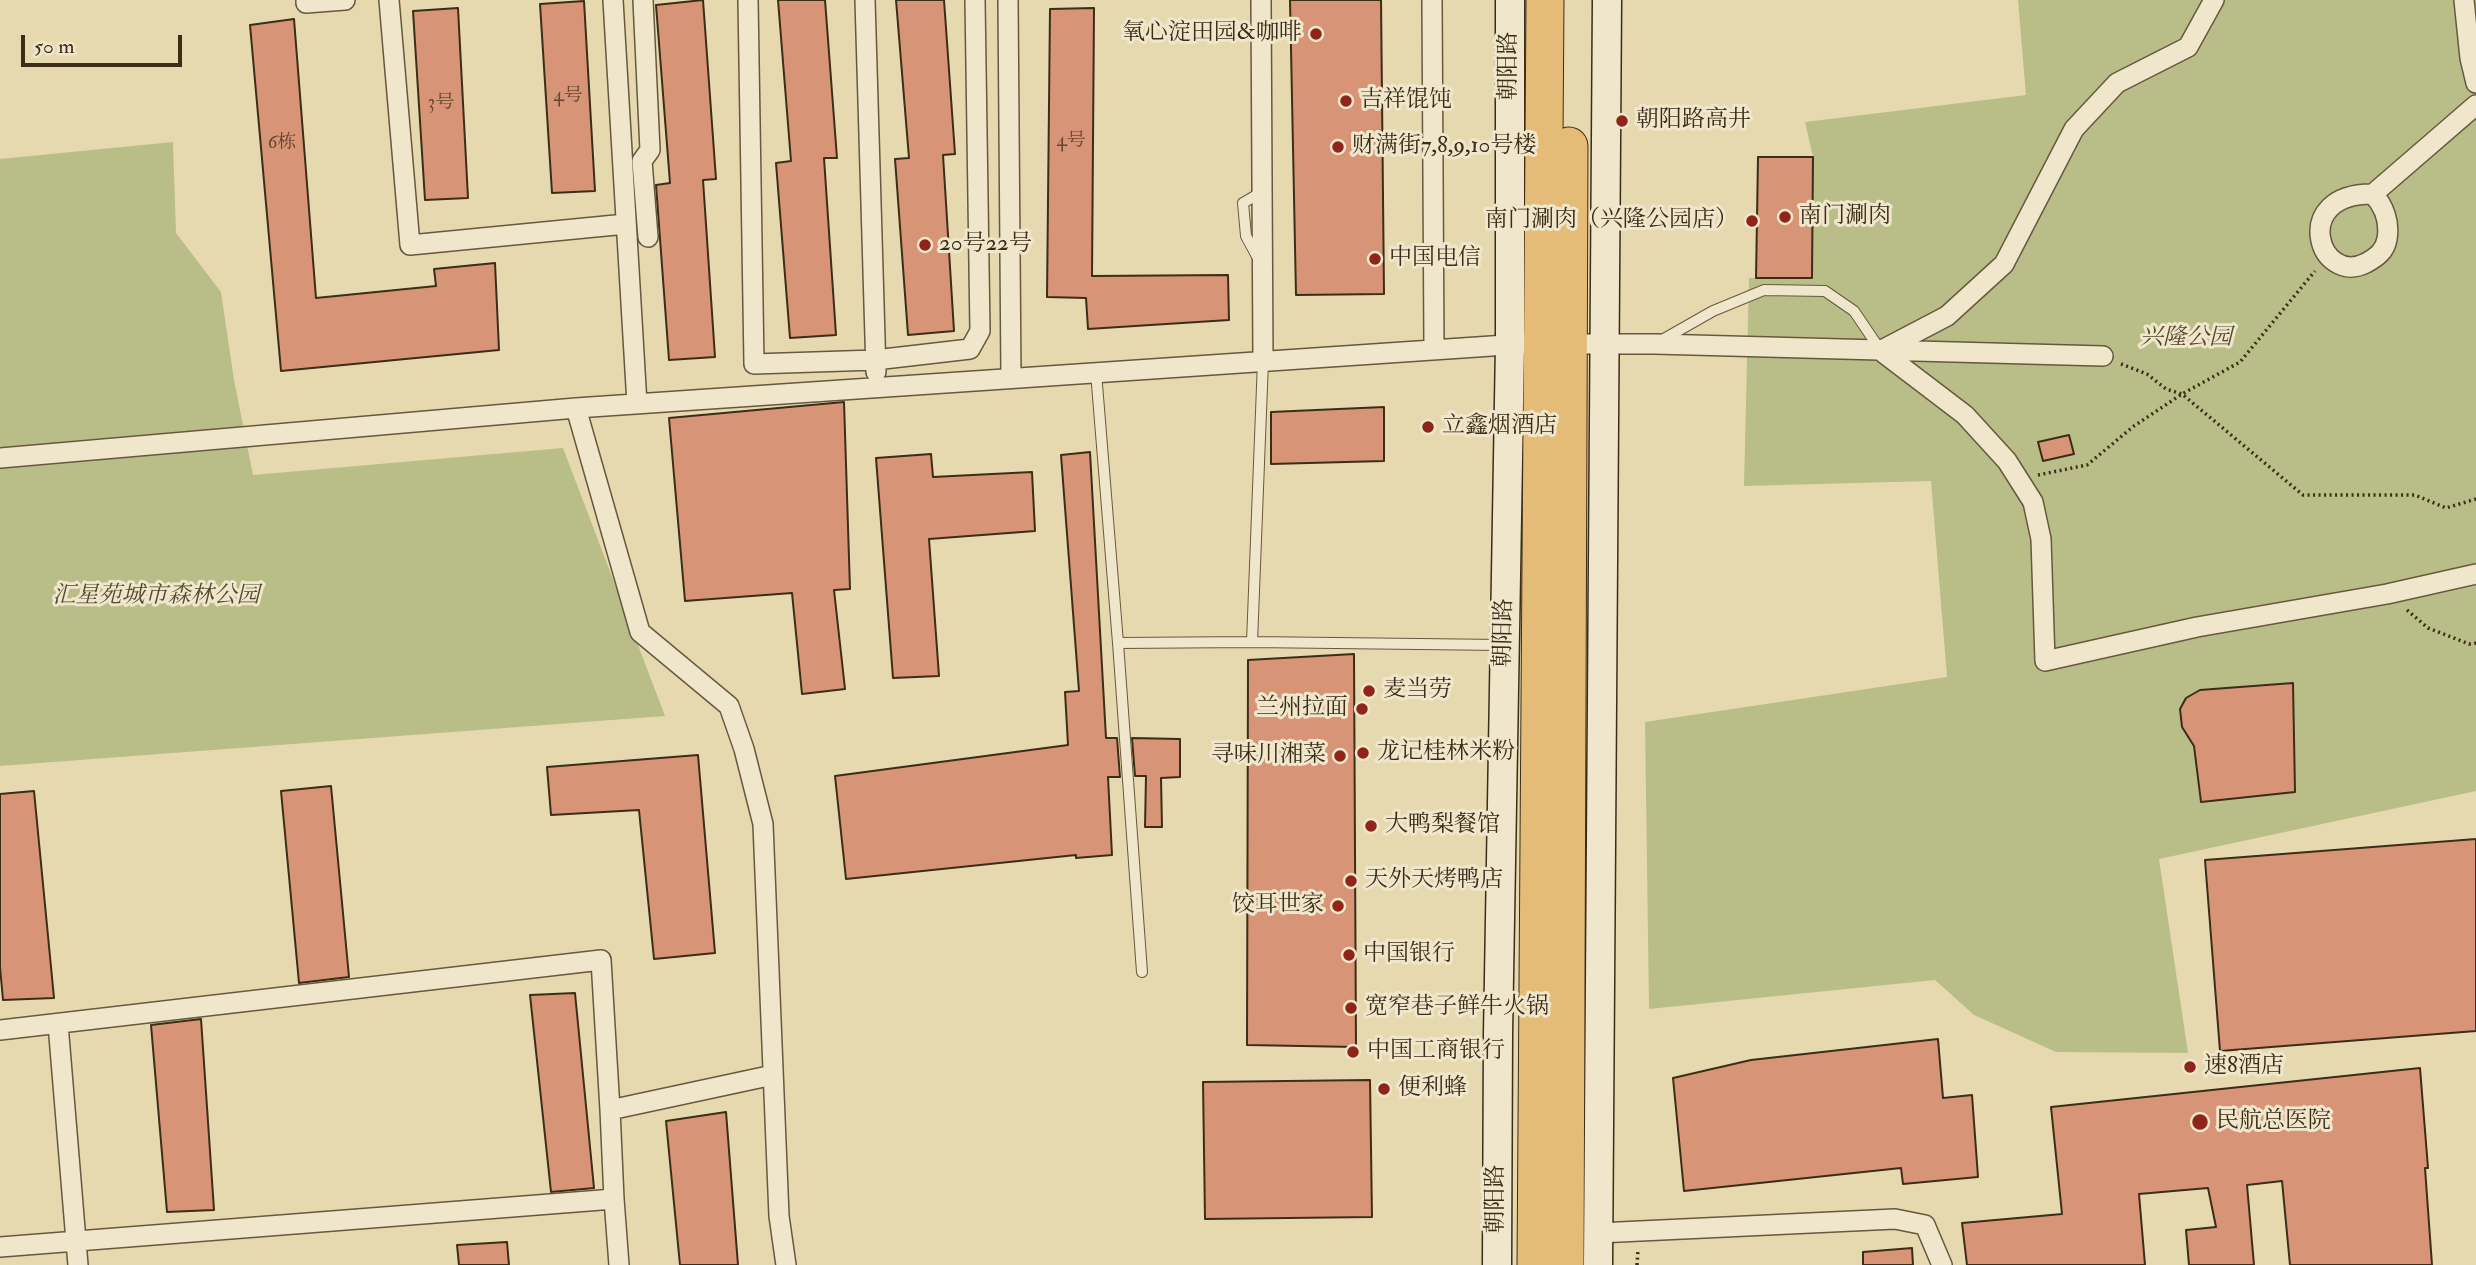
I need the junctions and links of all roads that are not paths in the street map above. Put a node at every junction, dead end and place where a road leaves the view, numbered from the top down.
1 (306, 0) edge
2 (345, 0) edge
3 (389, 0) edge
4 (613, 0) edge
5 (643, 0) edge
6 (748, 0) edge
7 (864, 0) edge
8 (975, 0) edge
9 (1007, 0) edge
10 (1261, 0) edge
11 (1432, 0) edge
12 (1510, 0) edge
13 (1545, 0) edge
14 (1570, 0) edge
15 (1607, 0) edge
16 (2214, 0) edge
17 (2463, 0) edge
18 (2476, 83) edge
19 (2476, 105) edge
20 (2373, 194) junction
21 (626, 224) junction
22 (648, 237) dead end
23 (1540, 344) junction
24 (1606, 344) junction
25 (1656, 344) junction
26 (1434, 349) junction
27 (1881, 351) junction
28 (2103, 356) road end
29 (875, 360) junction
30 (1263, 360) junction
31 (1096, 372) junction
32 (1011, 378) junction
33 (876, 387) junction
34 (637, 404) junction
35 (576, 408) junction
36 (0, 458) edge
37 (2476, 574) edge
38 (1252, 642) junction
39 (1118, 643) junction
40 (1505, 645) junction
41 (1142, 972) dead end
42 (58, 1024) junction
43 (0, 1030) edge
44 (773, 1075) junction
45 (610, 1110) junction
46 (614, 1199) junction
47 (1598, 1233) junction
48 (76, 1241) junction
49 (0, 1247) edge
50 (78, 1265) edge
51 (620, 1265) edge
52 (786, 1265) edge
53 (1497, 1265) edge
54 (1536, 1265) edge
55 (1565, 1265) edge
56 (1598, 1265) edge
57 (1942, 1265) edge

1 - 2 street
3 - 21 street
4 - 21 street
5 - 22 street
6 - 29 street
7 - 29 street
8 - 29 street
9 - 32 street
10 - 30 street
11 - 26 street
12 - 23 street, 朝阳路
13 - 23 highway, 朝阳路
14 - 23 highway, 朝阳路
15 - 24 street
16 - 27 street
17 - 18 street
19 - 20 street
20 - 20 street
21 - 34 street
23 - 24 street
23 - 26 street
23 - 40 street, 朝阳路
23 - 54 highway, 朝阳路
23 - 55 highway, 朝阳路
24 - 25 street
24 - 47 street
25 - 27 street
25 - 27 lane
26 - 30 street
27 - 28 street
27 - 37 street
29 - 33 street
30 - 31 street
30 - 38 lane
31 - 32 street
31 - 39 lane
32 - 33 street
33 - 34 street
34 - 35 street
35 - 36 street
35 - 44 street
38 - 39 lane
38 - 40 lane
39 - 41 lane
40 - 53 street, 朝阳路
42 - 43 street
42 - 45 street
42 - 48 street
44 - 45 street
44 - 52 street
45 - 46 street
46 - 48 street
46 - 51 street
47 - 56 street
47 - 57 street
48 - 49 street
48 - 50 street

